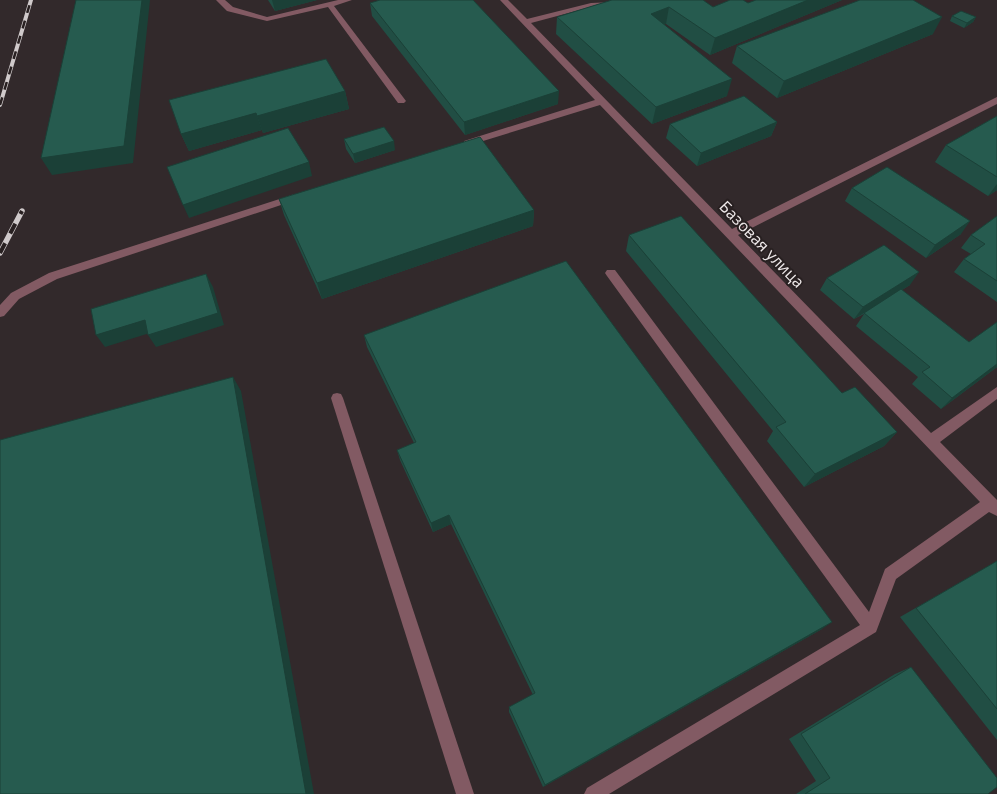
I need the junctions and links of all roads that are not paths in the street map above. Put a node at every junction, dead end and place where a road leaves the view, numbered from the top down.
1 (220, 0) edge
2 (348, 0) edge
3 (504, 0) edge
4 (620, 3) edge
5 (330, 5) junction
6 (527, 22) junction
7 (997, 100) edge
8 (401, 101) dead end
9 (602, 101) junction
10 (453, 148) edge
11 (304, 194) edge
12 (730, 234) junction
13 (611, 273) dead end
14 (0, 313) edge
15 (997, 392) edge
16 (338, 398) dead end
17 (931, 442) junction
18 (994, 507) edge
19 (871, 627) junction
20 (465, 794) edge
21 (593, 794) edge

1 - 5 street
2 - 5 street
3 - 6 street, Базовая улица
4 - 6 street
5 - 8 street
6 - 9 street, Базовая улица
7 - 12 street
9 - 10 street
9 - 12 street, Базовая улица
11 - 14 street
12 - 17 street, Базовая улица
13 - 19 street
15 - 17 street
16 - 20 street
17 - 18 street, Базовая улица
18 - 19 street
19 - 21 street

